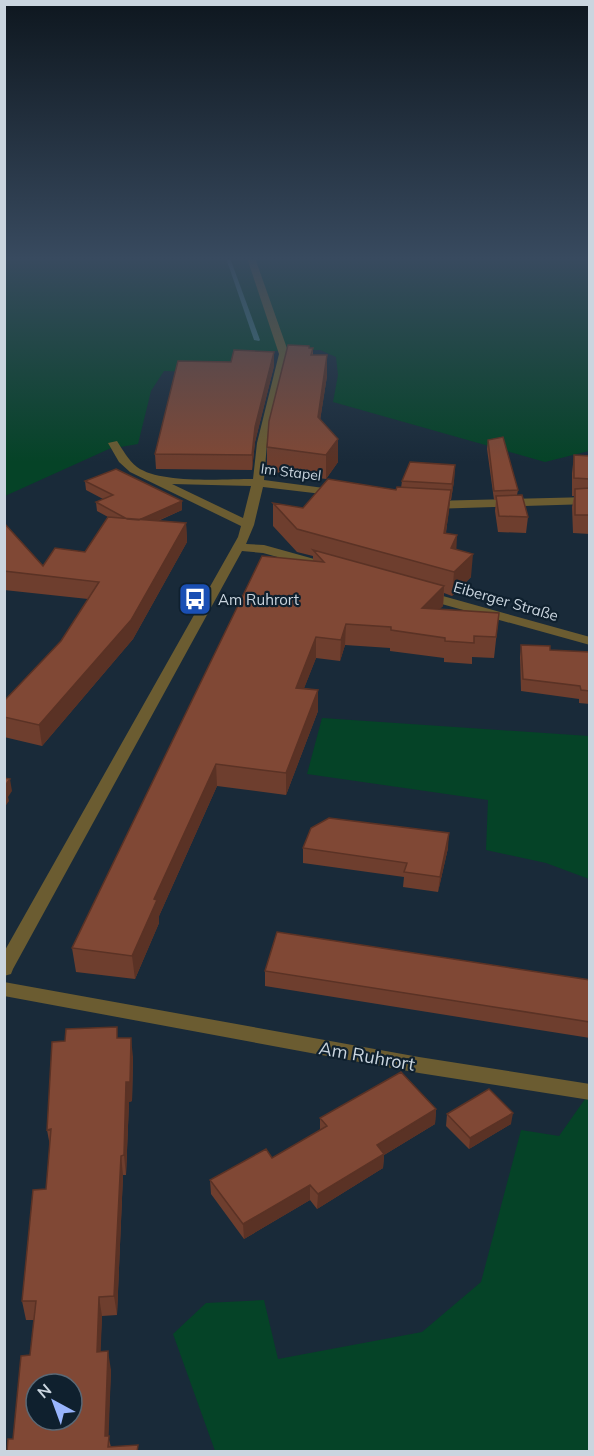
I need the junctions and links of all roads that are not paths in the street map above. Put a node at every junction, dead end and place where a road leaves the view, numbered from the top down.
1 (274, 326) edge
2 (113, 443) dead end
3 (156, 480) junction
4 (258, 483) junction
5 (348, 495) edge
6 (590, 500) edge
7 (414, 505) edge
8 (248, 525) junction
9 (240, 547) junction
10 (335, 570) edge
11 (416, 593) edge
12 (590, 641) edge
13 (4, 969) edge
14 (4, 989) edge
15 (590, 1092) edge

1 - 4 street
2 - 3 street, Im Stapel
3 - 4 street, Im Stapel
3 - 8 street
4 - 5 street, Im Stapel
4 - 8 street
6 - 7 street
8 - 9 street
9 - 10 street
9 - 13 street
11 - 12 street, Eiberger Straße
14 - 15 street, Am Ruhrort

